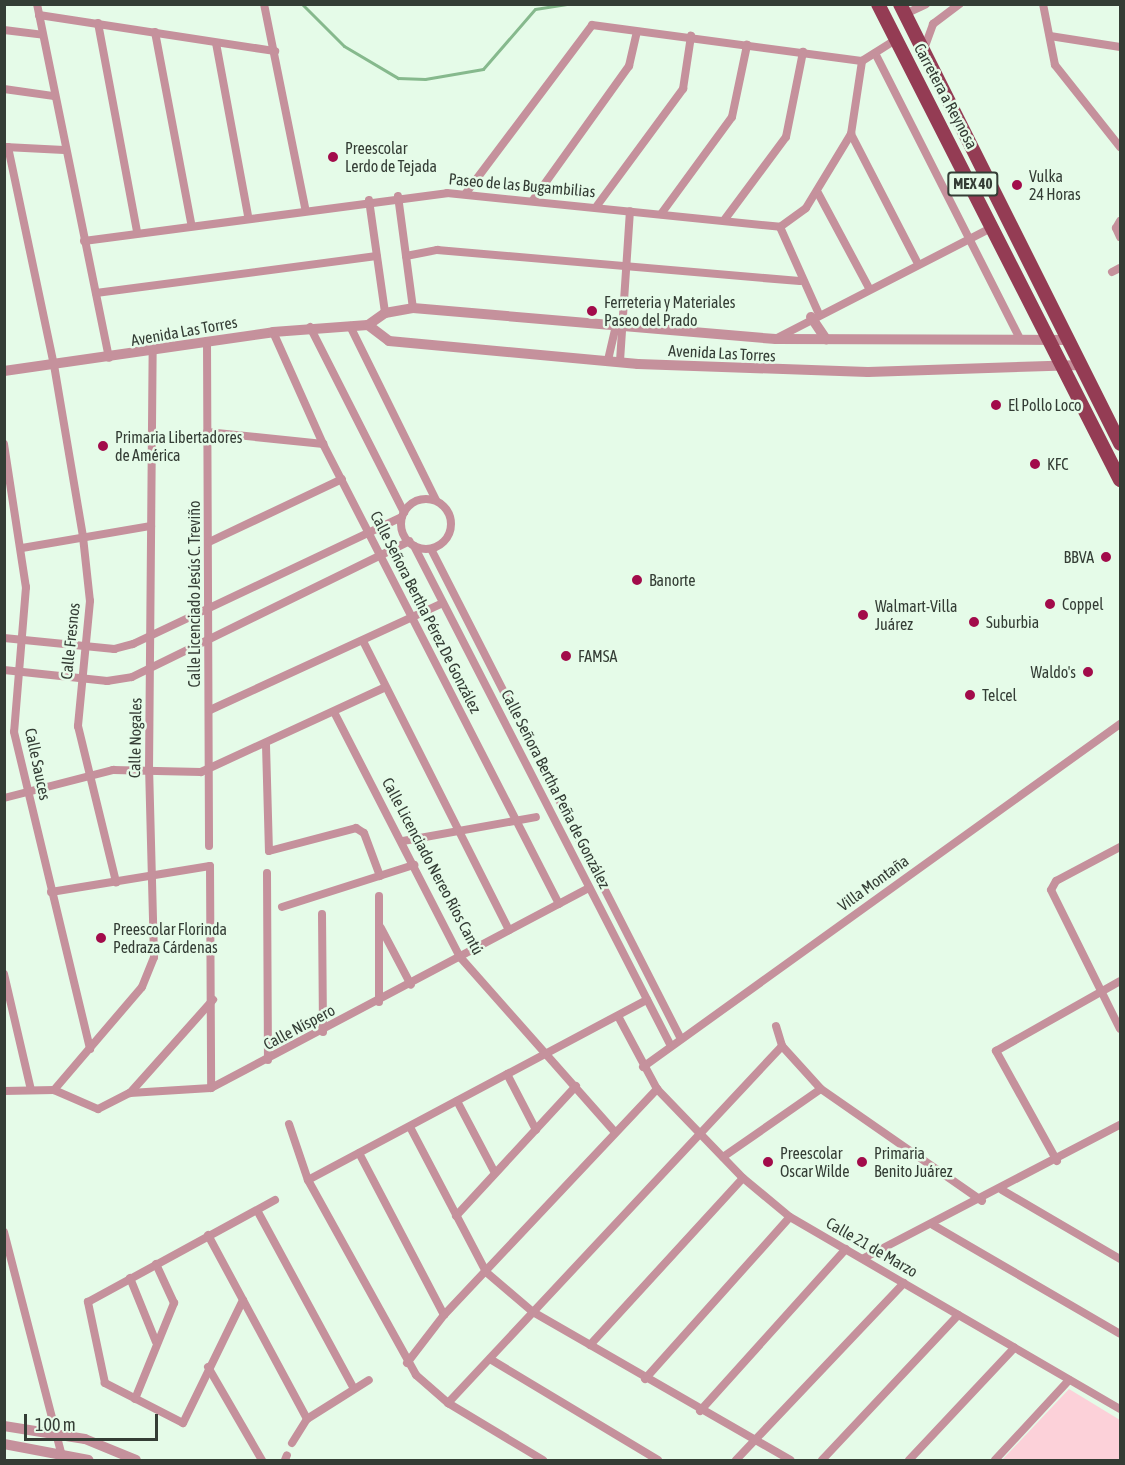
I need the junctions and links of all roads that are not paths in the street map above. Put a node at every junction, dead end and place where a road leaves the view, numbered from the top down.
1 (37, 4) edge
2 (264, 4) edge
3 (878, 4) edge
4 (926, 4) edge
5 (960, 4) edge
6 (1043, 4) edge
7 (902, 9) edge
8 (39, 15) junction
9 (98, 23) junction
10 (4, 30) edge
11 (155, 32) junction
12 (637, 32) junction
13 (42, 35) junction
14 (691, 36) junction
15 (1050, 36) junction
16 (897, 39) junction
17 (216, 43) junction
18 (747, 45) junction
19 (1120, 47) edge
20 (924, 49) junction
21 (275, 51) junction
22 (803, 52) junction
23 (874, 53) junction
24 (862, 61) junction
25 (4, 89) edge
26 (53, 96) junction
27 (936, 109) junction
28 (851, 134) junction
29 (6, 147) edge
30 (1120, 147) edge
31 (64, 150) junction
32 (466, 193) junction
33 (818, 193) junction
34 (398, 196) junction
35 (369, 200) junction
36 (533, 200) junction
37 (596, 207) junction
38 (305, 208) junction
39 (630, 211) junction
40 (661, 214) junction
41 (248, 215) junction
42 (725, 219) junction
43 (1120, 221) edge
44 (191, 224) junction
45 (780, 227) junction
46 (993, 227) junction
47 (137, 232) junction
48 (1120, 237) edge
49 (971, 238) junction
50 (84, 241) junction
51 (377, 256) junction
52 (406, 256) junction
53 (626, 264) junction
54 (918, 264) junction
55 (1120, 268) edge
56 (1112, 272) dead end
57 (800, 281) junction
58 (868, 288) junction
59 (96, 293) junction
60 (413, 308) junction
61 (385, 314) junction
62 (815, 314) junction
63 (368, 325) junction
64 (620, 325) junction
65 (350, 326) junction
66 (310, 327) junction
67 (273, 332) junction
68 (1019, 337) junction
69 (776, 339) junction
70 (826, 339) junction
71 (1048, 340) junction
72 (1069, 340) junction
73 (207, 341) junction
74 (153, 352) junction
75 (109, 358) junction
76 (608, 360) junction
77 (620, 362) junction
78 (54, 365) junction
79 (1081, 365) junction
80 (1061, 367) junction
81 (4, 370) edge
82 (207, 432) junction
83 (4, 444) edge
84 (323, 444) junction
85 (1120, 444) edge
86 (342, 479) junction
87 (1120, 480) edge
88 (435, 500) junction
89 (403, 514) junction
90 (151, 526) junction
91 (370, 532) junction
92 (82, 537) junction
93 (209, 542) junction
94 (411, 543) junction
95 (22, 548) junction
96 (431, 549) junction
97 (382, 558) junction
98 (443, 603) junction
99 (208, 607) junction
100 (413, 618) junction
101 (151, 637) junction
102 (4, 638) edge
103 (22, 640) junction
104 (363, 641) junction
105 (209, 642) junction
106 (85, 647) junction
107 (4, 670) edge
108 (151, 670) junction
109 (18, 671) junction
110 (82, 680) junction
111 (384, 687) junction
112 (210, 710) junction
113 (334, 712) junction
114 (1120, 724) edge
115 (266, 745) junction
116 (210, 769) junction
117 (149, 770) junction
118 (88, 776) junction
119 (28, 794) junction
120 (4, 798) edge
121 (536, 817) dead end
122 (514, 821) junction
123 (459, 828) junction
124 (403, 841) junction
125 (209, 846) dead end
126 (1120, 847) edge
127 (414, 865) junction
128 (152, 873) junction
129 (267, 873) dead end
130 (380, 876) junction
131 (116, 882) junction
132 (589, 888) junction
133 (51, 892) junction
134 (379, 896) dead end
135 (559, 904) junction
136 (282, 907) dead end
137 (322, 914) dead end
138 (380, 927) junction
139 (509, 930) junction
140 (638, 955) junction
141 (460, 957) junction
142 (626, 961) junction
143 (4, 974) edge
144 (1120, 981) edge
145 (411, 985) junction
146 (1101, 991) junction
147 (213, 1000) junction
148 (647, 1000) junction
149 (379, 1002) junction
150 (618, 1016) junction
151 (776, 1026) dead end
152 (1120, 1029) edge
153 (323, 1032) junction
154 (681, 1039) junction
155 (671, 1046) junction
156 (782, 1046) junction
157 (90, 1049) junction
158 (547, 1053) junction
159 (268, 1060) junction
160 (643, 1067) junction
161 (507, 1074) junction
162 (576, 1086) junction
163 (211, 1088) junction
164 (657, 1089) junction
165 (821, 1089) junction
166 (31, 1090) junction
167 (54, 1090) junction
168 (4, 1091) edge
169 (130, 1093) junction
170 (457, 1101) junction
171 (289, 1124) dead end
172 (1120, 1125) edge
173 (410, 1127) junction
174 (536, 1130) junction
175 (614, 1131) junction
176 (700, 1135) junction
177 (359, 1154) junction
178 (723, 1157) junction
179 (1057, 1161) junction
180 (495, 1173) junction
181 (743, 1178) junction
182 (308, 1180) junction
183 (1002, 1190) junction
184 (276, 1200) dead end
185 (982, 1201) junction
186 (258, 1212) junction
187 (456, 1216) junction
188 (790, 1217) junction
189 (933, 1224) junction
190 (5, 1234) edge
191 (208, 1235) junction
192 (846, 1249) junction
193 (864, 1257) junction
194 (1120, 1259) edge
195 (156, 1264) junction
196 (486, 1272) junction
197 (130, 1278) junction
198 (904, 1283) junction
199 (243, 1300) junction
200 (532, 1312) junction
201 (444, 1315) junction
202 (958, 1315) junction
203 (1120, 1334) edge
204 (156, 1342) junction
205 (590, 1345) junction
206 (1014, 1348) junction
207 (490, 1359) junction
208 (407, 1362) junction
209 (208, 1367) junction
210 (645, 1379) junction
211 (369, 1380) dead end
212 (1069, 1380) junction
213 (354, 1389) junction
214 (135, 1399) junction
215 (448, 1403) junction
216 (1120, 1409) edge
217 (700, 1411) junction
218 (307, 1419) junction
219 (4, 1426) edge
220 (56, 1432) junction
221 (292, 1443) dead end
222 (752, 1443) junction
223 (4, 1444) edge
224 (62, 1452) junction
225 (89, 1461) edge
226 (136, 1461) edge
227 (262, 1461) edge
228 (543, 1461) edge
229 (658, 1461) edge
230 (736, 1461) edge
231 (790, 1461) edge
232 (822, 1461) edge
233 (909, 1461) edge
234 (995, 1461) edge

1 - 8 street
2 - 21 street
3 - 16 main road, Carretera a Reynosa / MEX 40
4 - 7 street
5 - 20 street
6 - 15 street
7 - 20 main road, Carretera a Reynosa / MEX 40
7 - 27 main road
8 - 9 street
8 - 13 street
9 - 11 street
9 - 47 street
10 - 13 street
11 - 17 street
11 - 44 street
12 - 14 street
12 - 32 street
12 - 36 street
13 - 26 street
14 - 18 street
14 - 37 street
15 - 19 street
15 - 30 street
16 - 23 street
16 - 27 main road, Carretera a Reynosa / MEX 40
17 - 21 street
17 - 41 street
18 - 22 street
18 - 40 street
20 - 72 main road, Carretera a Reynosa / MEX 40
21 - 38 street
22 - 24 street
22 - 42 street
23 - 24 street
23 - 49 street
24 - 28 street
25 - 26 street
26 - 31 street
27 - 46 main road, Carretera a Reynosa / MEX 40
28 - 33 street
28 - 54 street
29 - 31 street
29 - 78 street, Calle Fresnos
31 - 50 street
32 - 34 street, Paseo de las Bugambilias
32 - 36 street, Paseo de las Bugambilias
33 - 45 street
33 - 58 street
34 - 35 street, Paseo de las Bugambilias
34 - 52 street
35 - 38 street, Paseo de las Bugambilias
35 - 51 street
36 - 37 street, Paseo de las Bugambilias
37 - 39 street, Paseo de las Bugambilias
38 - 41 street, Paseo de las Bugambilias
39 - 40 street, Paseo de las Bugambilias
39 - 53 street
40 - 42 street, Paseo de las Bugambilias
41 - 44 street, Paseo de las Bugambilias
42 - 45 street, Paseo de las Bugambilias
43 - 48 street
44 - 47 street, Paseo de las Bugambilias
45 - 57 street
46 - 49 street
46 - 71 main road, Carretera a Reynosa / MEX 40
47 - 50 street, Paseo de las Bugambilias
49 - 54 street
49 - 68 street
50 - 59 street
51 - 59 street
51 - 61 street
52 - 53 street
52 - 60 street
53 - 57 street
53 - 64 street
54 - 58 street
55 - 56 street
57 - 62 street
58 - 62 street
59 - 75 street
60 - 61 street, Avenida Las Torres
60 - 64 street, Avenida Las Torres
61 - 63 street, Avenida Las Torres
62 - 69 street
62 - 70 street
63 - 65 street, Avenida Las Torres
63 - 76 street, Avenida Las Torres
64 - 69 street, Avenida Las Torres
64 - 76 street
64 - 77 street
65 - 66 street, Avenida Las Torres
65 - 88 street
66 - 67 street, Avenida Las Torres
66 - 89 street
67 - 73 street, Avenida Las Torres
67 - 84 street, Calle Señora Bertha Pérez De González
68 - 70 street, Avenida Las Torres
68 - 71 street, Avenida Las Torres
69 - 70 street, Avenida Las Torres
71 - 72 street, Avenida Las Torres
71 - 80 main road, Carretera a Reynosa / MEX 40
72 - 79 main road, Carretera a Reynosa / MEX 40
73 - 74 street, Avenida Las Torres
73 - 82 street, Calle Licenciado Jesús C. Treviño
74 - 75 street, Avenida Las Torres
74 - 90 street, Calle Nogales
75 - 78 street, Avenida Las Torres
76 - 77 street, Avenida Las Torres
77 - 80 street, Avenida Las Torres
78 - 81 street, Avenida Las Torres
78 - 92 street, Calle Fresnos
79 - 80 street, Avenida Las Torres
79 - 85 main road, MEX 40
80 - 87 main road, MEX 40
82 - 84 street
82 - 93 street, Calle Licenciado Jesús C. Treviño
83 - 95 street, Calle Sauces
84 - 86 street, Calle Señora Bertha Pérez De González
86 - 91 street, Calle Señora Bertha Pérez De González
86 - 93 street
88 - 89 street
88 - 96 street
89 - 91 street
89 - 94 street
90 - 92 street
90 - 101 street, Calle Nogales
91 - 97 street, Calle Señora Bertha Pérez De González
91 - 99 street
92 - 95 street
92 - 106 street, Calle Fresnos
93 - 99 street, Calle Licenciado Jesús C. Treviño
94 - 96 street
94 - 97 street
94 - 98 street, Calle Señora Bertha Peña de González
95 - 103 street, Calle Sauces
96 - 140 street, Calle Señora Bertha Peña de González
97 - 100 street, Calle Señora Bertha Pérez De González
97 - 105 street
98 - 100 street
98 - 132 street, Calle Señora Bertha Peña de González
99 - 101 street
99 - 105 street, Calle Licenciado Jesús C. Treviño
100 - 104 street
100 - 122 street, Calle Señora Bertha Pérez De González
101 - 106 street
101 - 108 street, Calle Nogales
102 - 103 street
103 - 106 street
103 - 109 street, Calle Sauces
104 - 111 street
104 - 112 street
105 - 108 street
105 - 112 street, Calle Licenciado Jesús C. Treviño
106 - 110 street, Calle Fresnos
107 - 109 street
108 - 110 street
108 - 117 street, Calle Nogales
109 - 110 street
109 - 119 street, Calle Sauces
110 - 118 street, Calle Fresnos
111 - 113 street
111 - 123 street
112 - 116 street, Calle Licenciado Jesús C. Treviño
113 - 115 street
113 - 124 street, Calle Licenciado Nereo Ríos Cantú
114 - 154 street, Villa Montaña
115 - 116 street
115 - 130 street
116 - 117 street
116 - 125 street, Calle Licenciado Jesús C. Treviño
117 - 118 street
117 - 128 street, Calle Nogales
118 - 119 street
118 - 131 street, Calle Fresnos
119 - 120 street
119 - 133 street, Calle Sauces
121 - 122 street
122 - 123 street
122 - 135 street, Calle Señora Bertha Pérez De González
123 - 124 street
123 - 139 street
124 - 127 street, Calle Licenciado Nereo Ríos Cantú
126 - 146 street
127 - 130 street
127 - 141 street, Calle Licenciado Nereo Ríos Cantú
128 - 131 street
128 - 147 street
128 - 157 street, Calle Nogales
129 - 159 street
130 - 136 street
131 - 133 street
132 - 135 street, Calle Níspero
132 - 142 street, Calle Señora Bertha Peña de González
133 - 157 street, Calle Sauces
134 - 138 street
135 - 139 street, Calle Níspero
137 - 153 street
138 - 145 street
138 - 149 street
139 - 141 street, Calle Níspero
140 - 142 street
140 - 154 street, Calle Señora Bertha Peña de González
141 - 145 street, Calle Níspero
141 - 158 street, Calle Licenciado Nereo Ríos Cantú
142 - 148 street, Calle Señora Bertha Peña de González
143 - 166 street
144 - 146 street
145 - 149 street, Calle Níspero
146 - 152 street
146 - 179 street
147 - 163 street
147 - 169 street
148 - 150 street
148 - 155 street, Calle Señora Bertha Peña de González
149 - 153 street, Calle Níspero
150 - 158 street
150 - 160 street
151 - 156 street
153 - 159 street, Calle Níspero
154 - 155 street, Villa Montaña
155 - 160 street, Villa Montaña
156 - 165 street
156 - 176 street
157 - 167 street, Calle Nogales
158 - 161 street
158 - 162 street, Calle Licenciado Nereo Ríos Cantú
159 - 163 street, Calle Níspero
160 - 164 street, Calle 21 de Marzo
161 - 170 street
161 - 174 street
162 - 174 street
162 - 175 street, Calle Licenciado Nereo Ríos Cantú
163 - 169 street, Calle Níspero
164 - 175 street
164 - 176 street, Calle 21 de Marzo
165 - 178 street
165 - 185 street
166 - 167 street, Calle Níspero
166 - 168 street, Calle Níspero
167 - 169 street, Calle Níspero
170 - 173 street
170 - 180 street
171 - 182 street
172 - 179 street
173 - 177 street
173 - 187 street
174 - 180 street
175 - 196 street
176 - 178 street, Calle 21 de Marzo
176 - 200 street
177 - 182 street
177 - 201 street
178 - 181 street, Calle 21 de Marzo
179 - 183 street
180 - 187 street
181 - 188 street, Calle 21 de Marzo
181 - 205 street
182 - 208 street
183 - 185 street
183 - 194 street
184 - 186 street
185 - 189 street
186 - 191 street
186 - 213 street
187 - 196 street
188 - 192 street, Calle 21 de Marzo
188 - 210 street
189 - 193 street
189 - 203 street
190 - 220 street
191 - 195 street
191 - 199 street
192 - 193 street, Calle 21 de Marzo
192 - 217 street
193 - 198 street, Calle 21 de Marzo
195 - 197 street
195 - 204 street
196 - 200 street
196 - 201 street
197 - 204 street
197 - 214 street
198 - 202 street, Calle 21 de Marzo
198 - 222 street
199 - 209 street
199 - 218 street
200 - 205 street
200 - 207 street
201 - 208 street
202 - 206 street, Calle 21 de Marzo
202 - 232 street
204 - 214 street
205 - 210 street
206 - 212 street, Calle 21 de Marzo
206 - 233 street
207 - 215 street
207 - 229 street
208 - 215 street
209 - 214 street
209 - 227 street
210 - 217 street
211 - 213 street
212 - 216 street, Calle 21 de Marzo
212 - 234 street
213 - 218 street
215 - 228 street
217 - 222 street
218 - 221 street
219 - 220 street
220 - 224 street
220 - 226 street
222 - 230 street
222 - 231 street
223 - 224 street
224 - 225 street

